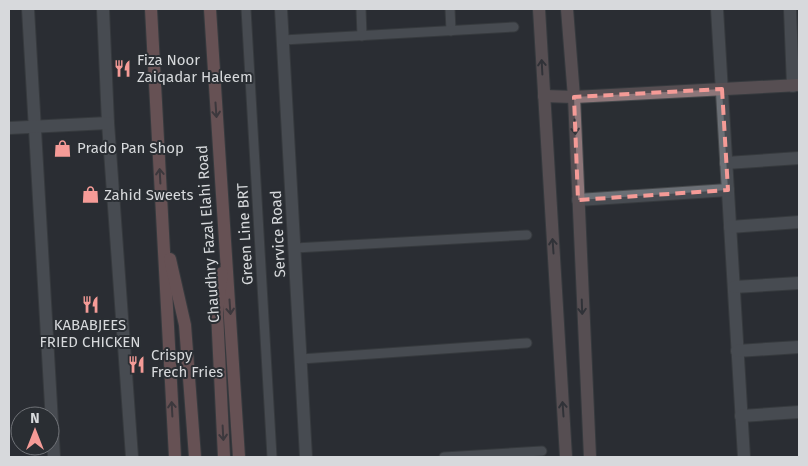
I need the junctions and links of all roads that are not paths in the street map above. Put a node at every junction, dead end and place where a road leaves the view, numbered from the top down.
1 (28, 9) edge
2 (103, 9) edge
3 (151, 9) edge
4 (210, 9) edge
5 (246, 9) edge
6 (282, 9) edge
7 (361, 9) edge
8 (450, 9) edge
9 (538, 9) edge
10 (567, 9) edge
11 (717, 9) edge
12 (790, 9) edge
13 (514, 27) dead end
14 (451, 30) junction
15 (362, 36) junction
16 (283, 40) junction
17 (796, 86) edge
18 (722, 89) junction
19 (544, 96) junction
20 (574, 97) junction
21 (108, 123) junction
22 (34, 126) junction
23 (9, 128) edge
24 (799, 158) edge
25 (726, 163) junction
26 (728, 190) junction
27 (578, 200) junction
28 (799, 222) edge
29 (730, 226) junction
30 (162, 227) junction
31 (527, 234) dead end
32 (226, 245) junction
33 (295, 248) junction
34 (799, 283) edge
35 (734, 287) junction
36 (527, 343) dead end
37 (799, 347) edge
38 (737, 351) junction
39 (301, 359) junction
40 (799, 412) edge
41 (741, 416) junction
42 (542, 452) dead end
43 (54, 457) edge
44 (132, 457) edge
45 (175, 457) edge
46 (194, 457) edge
47 (224, 457) edge
48 (239, 457) edge
49 (272, 457) edge
50 (306, 457) edge
51 (444, 457) edge
52 (566, 457) edge
53 (590, 457) edge
54 (744, 457) edge

1 - 22 street
2 - 21 street
30 -> 3 main road
4 -> 32 main road, Chaudhry Fazal Elahi Road
5 - 49 lane, Green Line BRT
6 - 16 street, Service Road
7 - 15 lane
8 - 14 lane
19 -> 9 street
10 - 20 street
11 - 18 street
12 - 17 street
13 - 14 lane
14 - 15 lane
15 - 16 lane
16 - 33 street, Service Road
17 - 18 street
18 - 20 street
18 - 25 street
19 - 20 street
52 -> 19 street
20 -> 27 street
21 - 22 street
21 - 44 street
22 - 23 street
22 - 43 street
24 - 25 street
25 - 26 street
26 - 27 street
26 - 29 street
27 -> 53 street
28 - 29 street
29 - 35 street
45 -> 30 main road
30 - 46 main road
31 - 33 lane
32 -> 47 main road
32 -> 48 main road, Chaudhry Fazal Elahi Road
33 - 39 street, Service Road
34 - 35 street
35 - 38 street
36 - 39 lane
37 - 38 street
38 - 41 street
39 - 50 street, Service Road
40 - 41 street
41 - 54 street
42 - 51 lane

